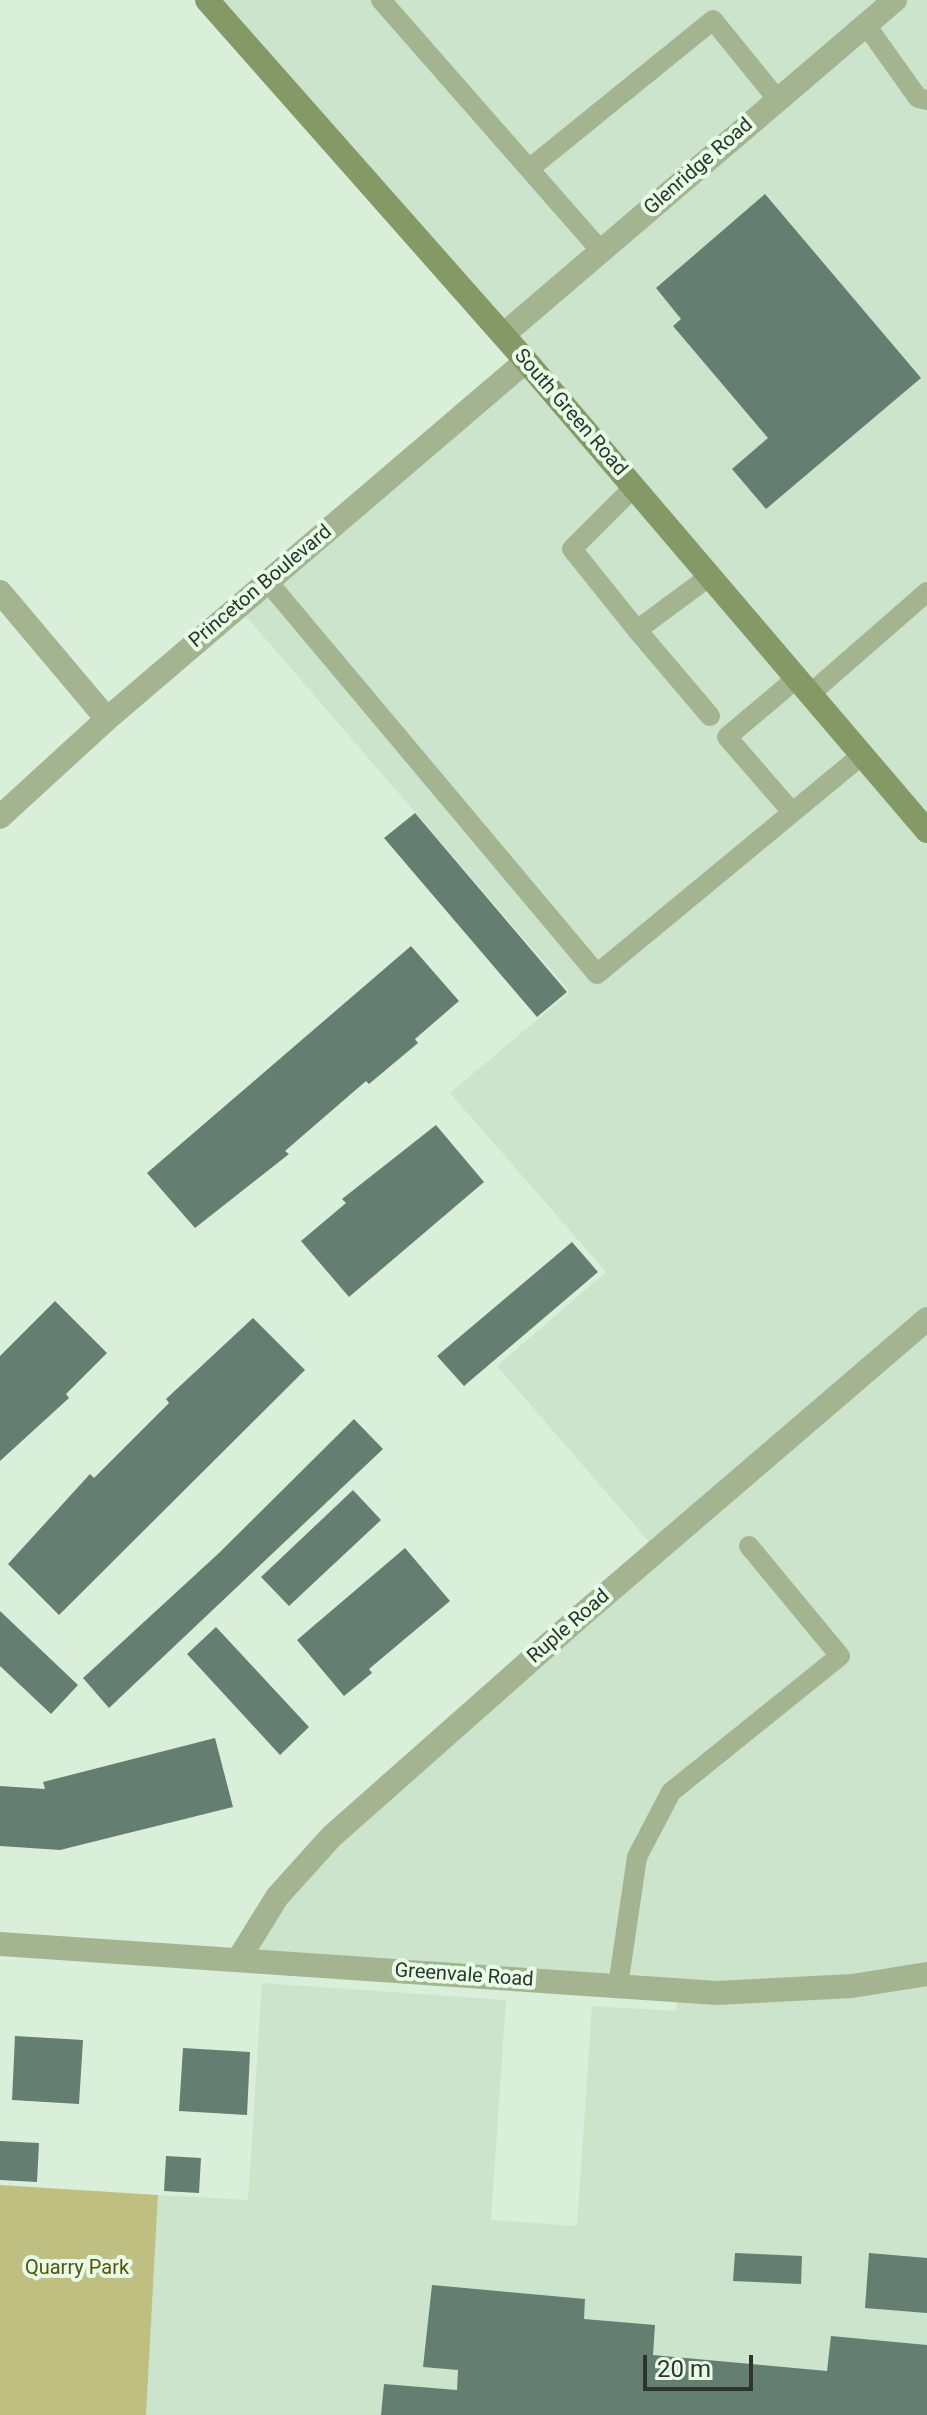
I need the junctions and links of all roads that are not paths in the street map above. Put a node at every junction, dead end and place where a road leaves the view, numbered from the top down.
1 (207, 0) edge
2 (381, 0) edge
3 (895, 0) edge
4 (711, 10) edge
5 (866, 25) junction
6 (778, 100) junction
7 (927, 100) edge
8 (529, 169) junction
9 (601, 251) junction
10 (503, 335) junction
11 (526, 361) junction
12 (634, 487) junction
13 (710, 576) junction
14 (268, 582) junction
15 (0, 592) edge
16 (927, 592) edge
17 (637, 630) junction
18 (803, 686) junction
19 (710, 716) dead end
20 (107, 719) junction
21 (862, 755) junction
22 (792, 812) junction
23 (0, 817) edge
24 (927, 831) edge
25 (927, 1319) edge
26 (749, 1546) dead end
27 (0, 1944) edge
28 (238, 1960) junction
29 (927, 1974) edge
30 (618, 1986) junction

1 - 10 main road, South Green Road
2 - 8 lane
3 - 5 street, Glenridge Road
4 - 6 lane
4 - 8 lane
5 - 6 street, Glenridge Road
5 - 7 lane
6 - 9 street, Glenridge Road
8 - 9 lane
9 - 10 street, Glenridge Road
10 - 11 main road, South Green Road
11 - 12 main road, South Green Road
11 - 14 street, Princeton Boulevard
12 - 13 main road, South Green Road
12 - 17 lane
13 - 17 lane
13 - 18 main road, South Green Road
14 - 20 street, Princeton Boulevard
14 - 22 lane
15 - 20 street
16 - 18 lane
17 - 19 lane
18 - 21 main road, South Green Road
18 - 22 lane
20 - 23 street, Princeton Boulevard
21 - 22 lane
21 - 24 main road, South Green Road
25 - 28 street, Ruple Road
26 - 30 lane
27 - 28 street, Greenvale Road
28 - 30 street, Greenvale Road
29 - 30 street, Greenvale Road

